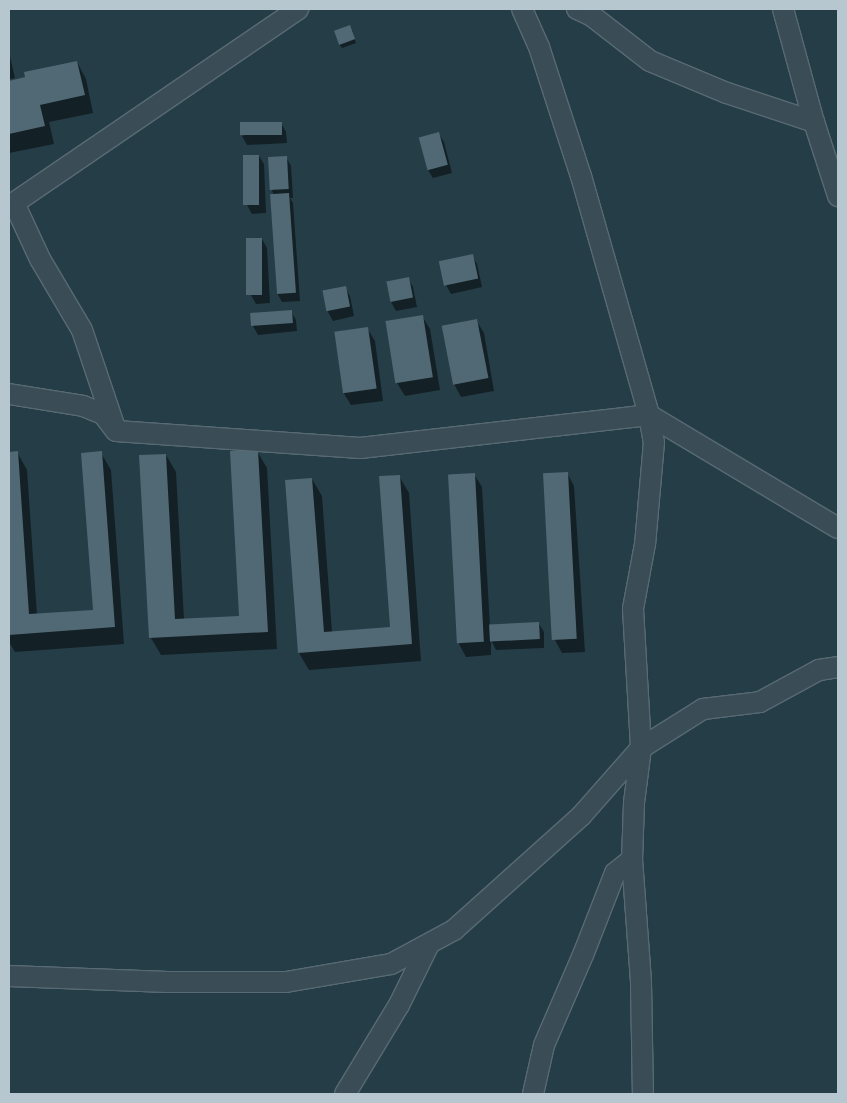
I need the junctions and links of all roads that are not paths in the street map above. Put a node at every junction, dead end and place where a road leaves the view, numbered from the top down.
1 (298, 9) edge
2 (522, 9) edge
3 (576, 9) edge
4 (783, 9) edge
5 (814, 122) junction
6 (833, 167) edge
7 (838, 196) edge
8 (11, 203) edge
9 (9, 394) edge
10 (649, 415) junction
11 (116, 431) junction
12 (838, 528) edge
13 (838, 667) edge
14 (641, 748) junction
15 (632, 859) junction
16 (429, 944) junction
17 (9, 976) edge
18 (345, 1094) edge
19 (532, 1094) edge
20 (643, 1094) edge

1 - 8 street
2 - 10 street
3 - 5 street
4 - 5 street
5 - 6 street
6 - 7 street
8 - 11 street
9 - 11 street
10 - 11 street
10 - 12 street
10 - 14 street
13 - 14 street
14 - 15 street
14 - 16 street
15 - 19 street
15 - 20 street
16 - 17 street
16 - 18 street

